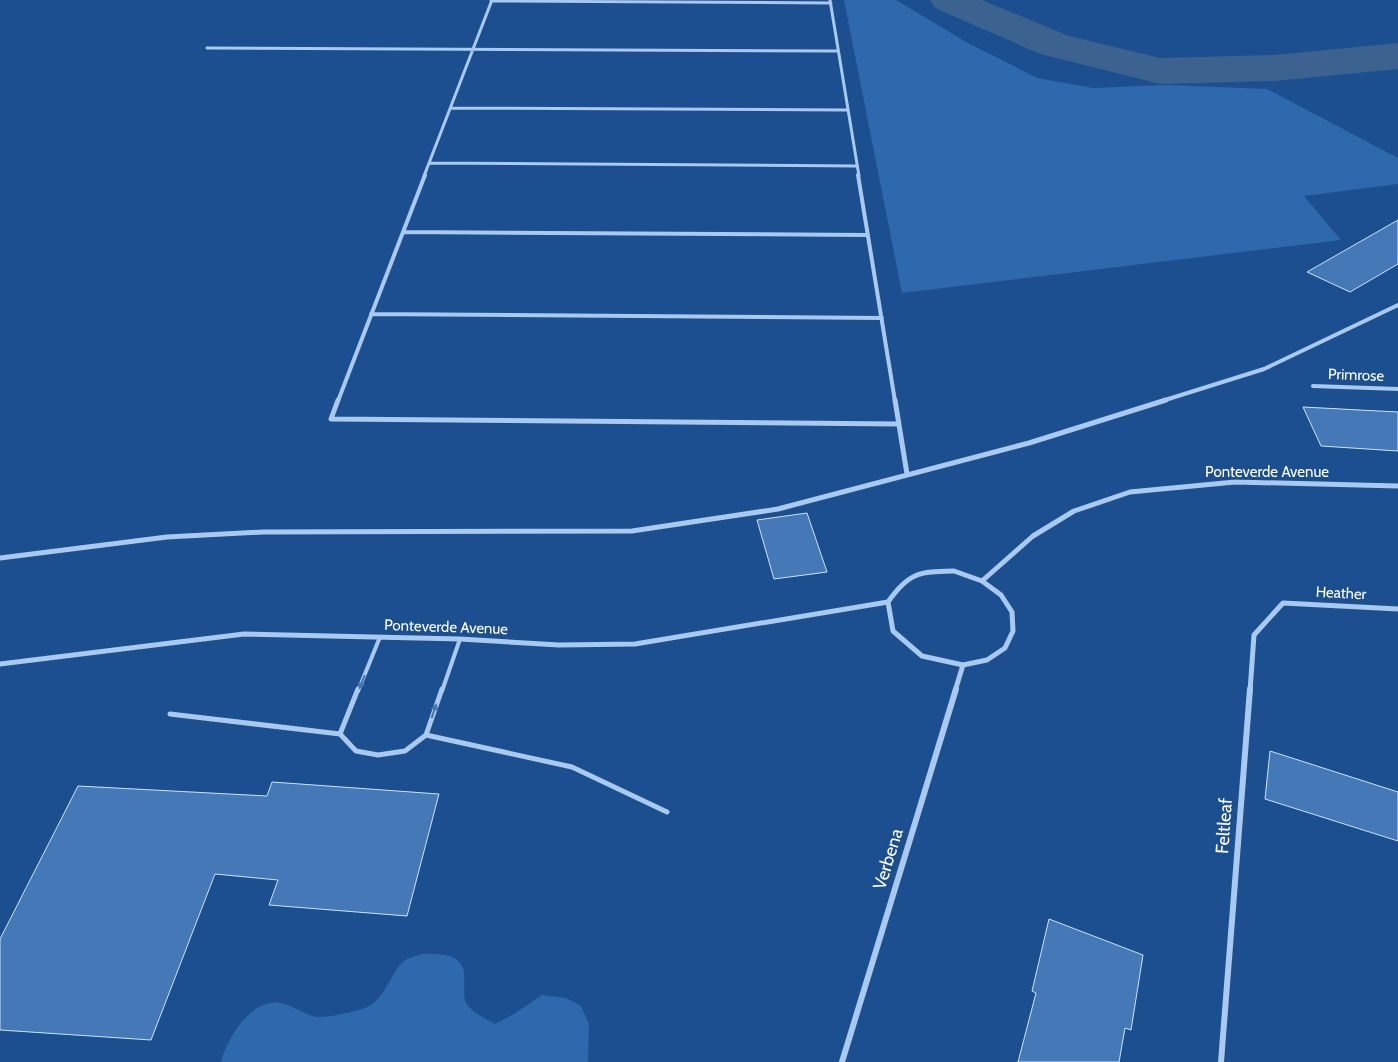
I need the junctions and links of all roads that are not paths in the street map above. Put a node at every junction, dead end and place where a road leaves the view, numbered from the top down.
1 (492, 0) edge
2 (830, 1) edge
3 (207, 48) dead end
4 (473, 49) junction
5 (838, 51) junction
6 (451, 108) junction
7 (848, 110) junction
8 (429, 163) junction
9 (857, 166) junction
10 (403, 232) junction
11 (868, 235) junction
12 (1398, 305) edge
13 (371, 314) junction
14 (882, 318) junction
15 (1313, 386) dead end
16 (1398, 389) edge
17 (899, 424) junction
18 (907, 474) junction
19 (1398, 486) edge
20 (0, 558) edge
21 (982, 581) junction
22 (888, 602) junction
23 (1283, 602) joint
24 (1398, 609) edge
25 (380, 637) junction
26 (460, 639) junction
27 (0, 664) edge
28 (963, 665) junction
29 (170, 714) dead end
30 (340, 734) junction
31 (426, 735) junction
32 (666, 812) dead end
33 (842, 1062) edge
34 (1221, 1062) edge

1 - 2 street
1 - 4 street
2 - 5 street
3 - 4 street
4 - 5 street
4 - 6 street
5 - 7 street
6 - 7 street
6 - 8 street
7 - 9 street
8 - 9 street
8 - 10 street
9 - 11 street
10 - 11 street
10 - 13 street
11 - 14 street
12 - 18 street
13 - 14 street
13 - 17 street
14 - 17 street
15 - 16 street, Primrose
17 - 18 street
18 - 20 street
19 - 21 street, Ponteverde Avenue
21 - 22 street
21 - 28 street
22 - 26 street, Ponteverde Avenue
22 - 28 street
23 - 24 street, Heather
23 - 34 street, Feltleaf
25 - 26 street, Ponteverde Avenue
25 - 27 street, Ponteverde Avenue
25 -> 30 lane
31 -> 26 lane
28 - 33 street, Verbena
29 - 30 lane
30 - 31 lane
31 - 32 lane

